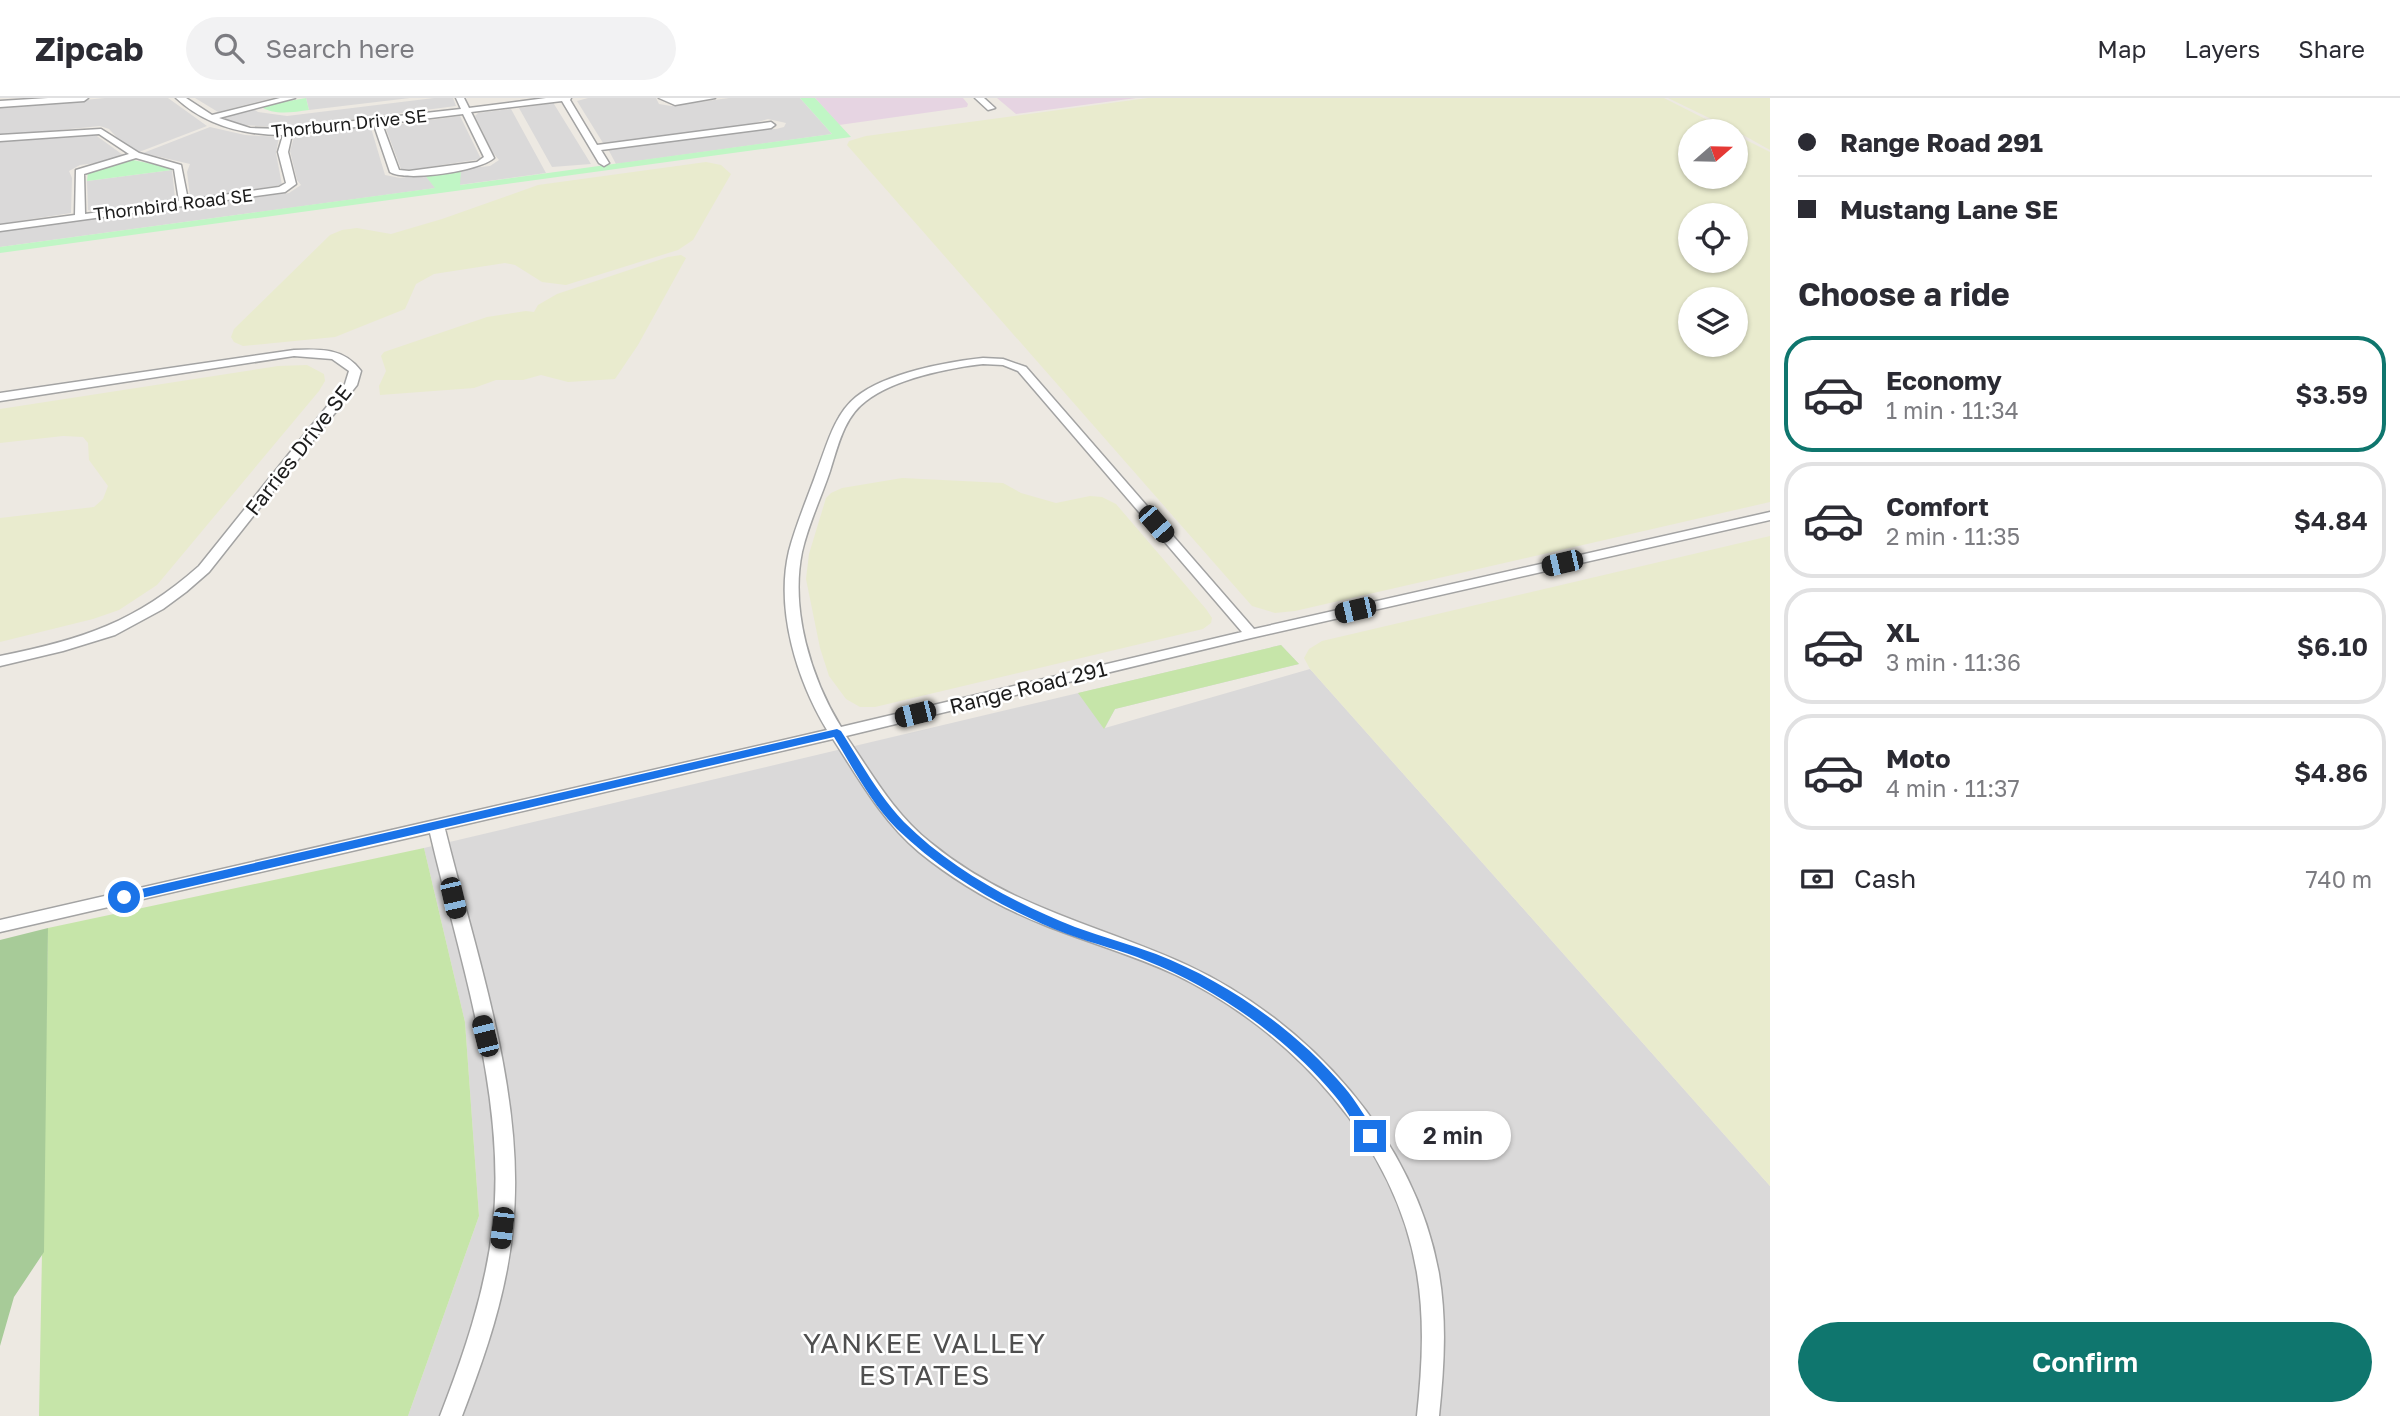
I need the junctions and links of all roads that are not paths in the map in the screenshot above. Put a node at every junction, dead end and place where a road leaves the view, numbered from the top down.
1 (84, 98) edge
2 (180, 98) edge
3 (291, 98) edge
4 (460, 98) edge
5 (565, 98) edge
6 (663, 98) edge
7 (711, 98) edge
8 (979, 98) edge
9 (0, 104) edge
10 (991, 108) dead end
11 (466, 111) junction
12 (209, 118) junction
13 (377, 122) junction
14 (771, 125) dead end
15 (288, 132) junction
16 (0, 138) edge
17 (595, 148) junction
18 (136, 155) junction
19 (604, 163) dead end
20 (184, 203) junction
21 (80, 216) junction
22 (0, 228) edge
23 (0, 397) edge
24 (1770, 516) edge
25 (1251, 634) junction
26 (0, 661) edge
27 (837, 733) junction
28 (436, 824) junction
29 (0, 926) edge
30 (451, 1416) edge
31 (1428, 1416) edge

1 - 9 street
2 - 12 street, Thorburn Drive SE
3 - 12 street
4 - 11 street
5 - 11 street, Thorburn Drive SE
5 - 17 street
6 - 7 street
8 - 10 street
11 - 13 street, Thorburn Drive SE
11 - 13 street
12 - 15 street, Thorburn Drive SE
13 - 15 street, Thorburn Drive SE
14 - 17 street
15 - 20 street, Thornbird Road SE
16 - 18 street
17 - 19 street
18 - 20 street
18 - 21 street
20 - 21 street, Thornbird Road SE
21 - 22 street, Thornbird Road SE
23 - 26 street, Farries Drive SE
24 - 25 street, Range Road 291
25 - 27 street, Range Road 291
25 - 27 street
27 - 28 street, Range Road 291
27 - 31 street
28 - 29 street, Range Road 291
28 - 30 street

